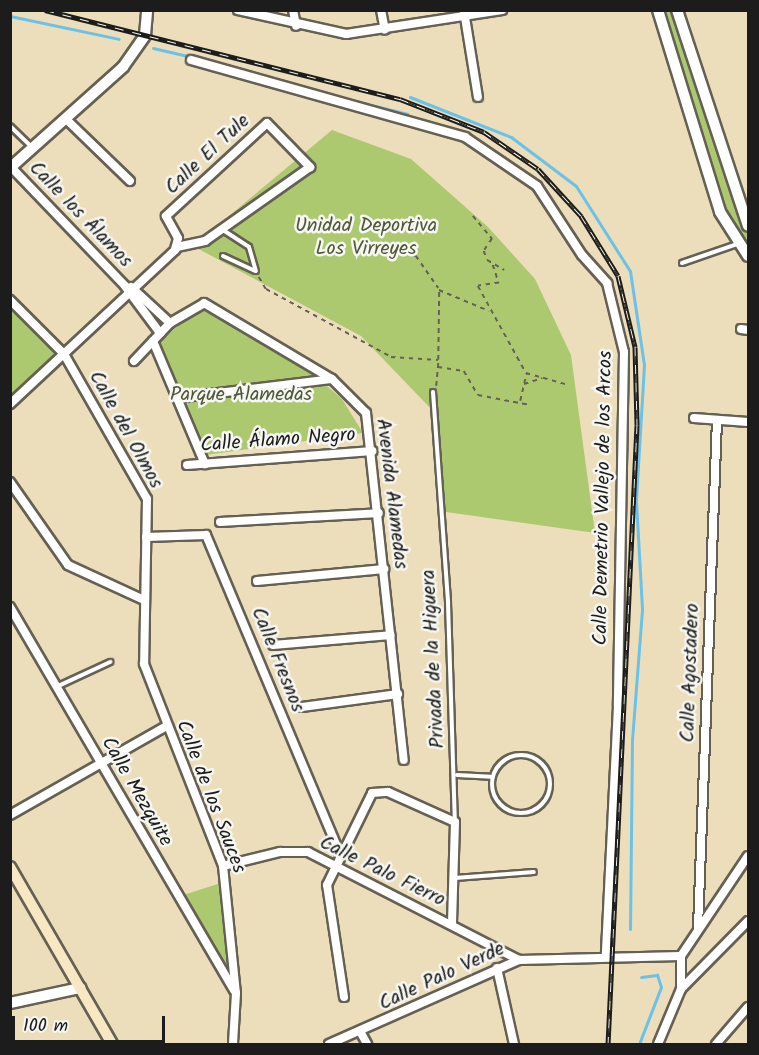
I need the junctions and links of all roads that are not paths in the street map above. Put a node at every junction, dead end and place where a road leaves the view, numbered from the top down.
1 (147, 10) edge
2 (238, 10) edge
3 (294, 10) edge
4 (381, 10) edge
5 (502, 10) edge
6 (658, 10) edge
7 (676, 10) edge
8 (464, 13) edge
9 (296, 26) junction
10 (385, 30) junction
11 (191, 60) dead end
12 (478, 97) dead end
13 (66, 119) junction
14 (10, 126) edge
15 (32, 148) junction
16 (11, 167) edge
17 (130, 181) dead end
18 (748, 226) edge
19 (222, 230) junction
20 (737, 244) junction
21 (176, 247) junction
22 (223, 256) dead end
23 (748, 256) edge
24 (682, 262) dead end
25 (125, 286) junction
26 (136, 288) junction
27 (127, 295) junction
28 (10, 300) edge
29 (170, 323) junction
30 (160, 333) junction
31 (153, 341) junction
32 (64, 354) junction
33 (134, 361) dead end
34 (332, 379) junction
35 (433, 392) road end
36 (177, 398) junction
37 (10, 404) edge
38 (694, 418) dead end
39 (717, 420) junction
40 (748, 422) edge
41 (372, 451) junction
42 (205, 464) junction
43 (187, 465) dead end
44 (10, 482) edge
45 (379, 513) junction
46 (220, 522) dead end
47 (146, 537) junction
48 (384, 569) junction
49 (257, 581) dead end
50 (144, 600) junction
51 (10, 607) edge
52 (392, 635) junction
53 (273, 645) dead end
54 (110, 662) dead end
55 (56, 687) junction
56 (398, 694) junction
57 (302, 707) dead end
58 (165, 727) junction
59 (404, 760) dead end
60 (100, 762) junction
61 (457, 775) junction
62 (491, 777) junction
63 (10, 815) edge
64 (455, 822) junction
65 (340, 853) junction
66 (748, 856) edge
67 (336, 864) junction
68 (223, 866) junction
69 (10, 867) edge
70 (534, 872) dead end
71 (453, 878) junction
72 (748, 921) edge
73 (452, 925) junction
74 (698, 928) junction
75 (606, 955) junction
76 (681, 956) junction
77 (519, 960) junction
78 (497, 968) junction
79 (80, 988) junction
80 (681, 989) junction
81 (236, 993) junction
82 (344, 997) dead end
83 (10, 1003) edge
84 (748, 1007) edge
85 (361, 1033) junction
86 (112, 1044) edge
87 (233, 1044) edge
88 (329, 1044) edge
89 (367, 1044) edge
90 (514, 1044) edge
91 (658, 1044) edge
92 (716, 1044) edge

1 - 13 street
2 - 9 street
3 - 9 street
4 - 10 street
5 - 8 street
6 - 20 street
7 - 18 street
8 - 10 street
8 - 12 street
9 - 10 street
11 - 75 street, Calle Demetrio Vallejo de los Arcos
13 - 15 street
13 - 17 street
14 - 15 lane
15 - 16 street
16 - 25 street, Calle los Álamos
19 - 21 street, Calle El Tule
19 - 21 street, Calle El Tule
19 - 22 lane
20 - 23 street
20 - 24 lane
21 - 26 street
25 - 26 street, Calle los Álamos
25 - 27 street, Calle los Álamos
26 - 27 street
26 - 29 street, Calle los Álamos
27 - 30 street, Calle los Álamos
27 - 32 street
28 - 32 street, Calle del Olmos
29 - 30 street, Avenida Alamedas
29 - 34 street, Avenida Alamedas
30 - 31 street, Avenida Alamedas
31 - 33 street, Avenida Alamedas
31 - 36 street
32 - 37 street
32 - 47 street, Calle del Olmos
34 - 36 street
34 - 41 street, Avenida Alamedas
35 - 61 lane, Privada de la Higuera
36 - 42 street
38 - 39 street
39 - 40 street
39 - 74 street, Calle Agostadero
41 - 42 street, Calle Álamo Negro
41 - 45 street, Avenida Alamedas
42 - 43 street, Calle Álamo Negro
44 - 50 street
45 - 46 street
45 - 48 street, Avenida Alamedas
47 - 50 street, Calle del Olmos
47 - 65 street, Calle Fresnos
48 - 49 street
48 - 52 street, Avenida Alamedas
50 - 58 street, Calle de los Sauces
51 - 55 street, Calle Mezquite
52 - 53 street
52 - 56 street, Avenida Alamedas
54 - 55 lane
55 - 60 street, Calle Mezquite
56 - 57 street
56 - 59 street, Avenida Alamedas
58 - 60 street
58 - 68 street, Calle de los Sauces
60 - 63 street
60 - 81 street, Calle Mezquite
61 - 62 lane
61 - 64 lane, Privada de la Higuera
62 - 62 lane
64 - 65 street
64 - 71 street, Privada de la Higuera
65 - 67 street
66 - 74 street
67 - 68 street, Calle Palo Fierro
67 - 73 street, Calle Palo Fierro
67 - 82 street
68 - 81 street, Calle de los Sauces
69 - 79 main road
70 - 71 lane
71 - 73 street, Privada de la Higuera
72 - 80 street
73 - 77 street, Calle Palo Fierro
74 - 76 street
75 - 76 street, Calle Palo Verde
75 - 77 street, Calle Palo Verde
76 - 80 street
77 - 78 street, Calle Palo Verde
78 - 85 street, Calle Palo Verde
78 - 90 street
79 - 83 street
79 - 86 main road
80 - 91 street
81 - 87 street, Calle de los Sauces
84 - 92 street
85 - 88 street, Calle Palo Verde
85 - 89 street

